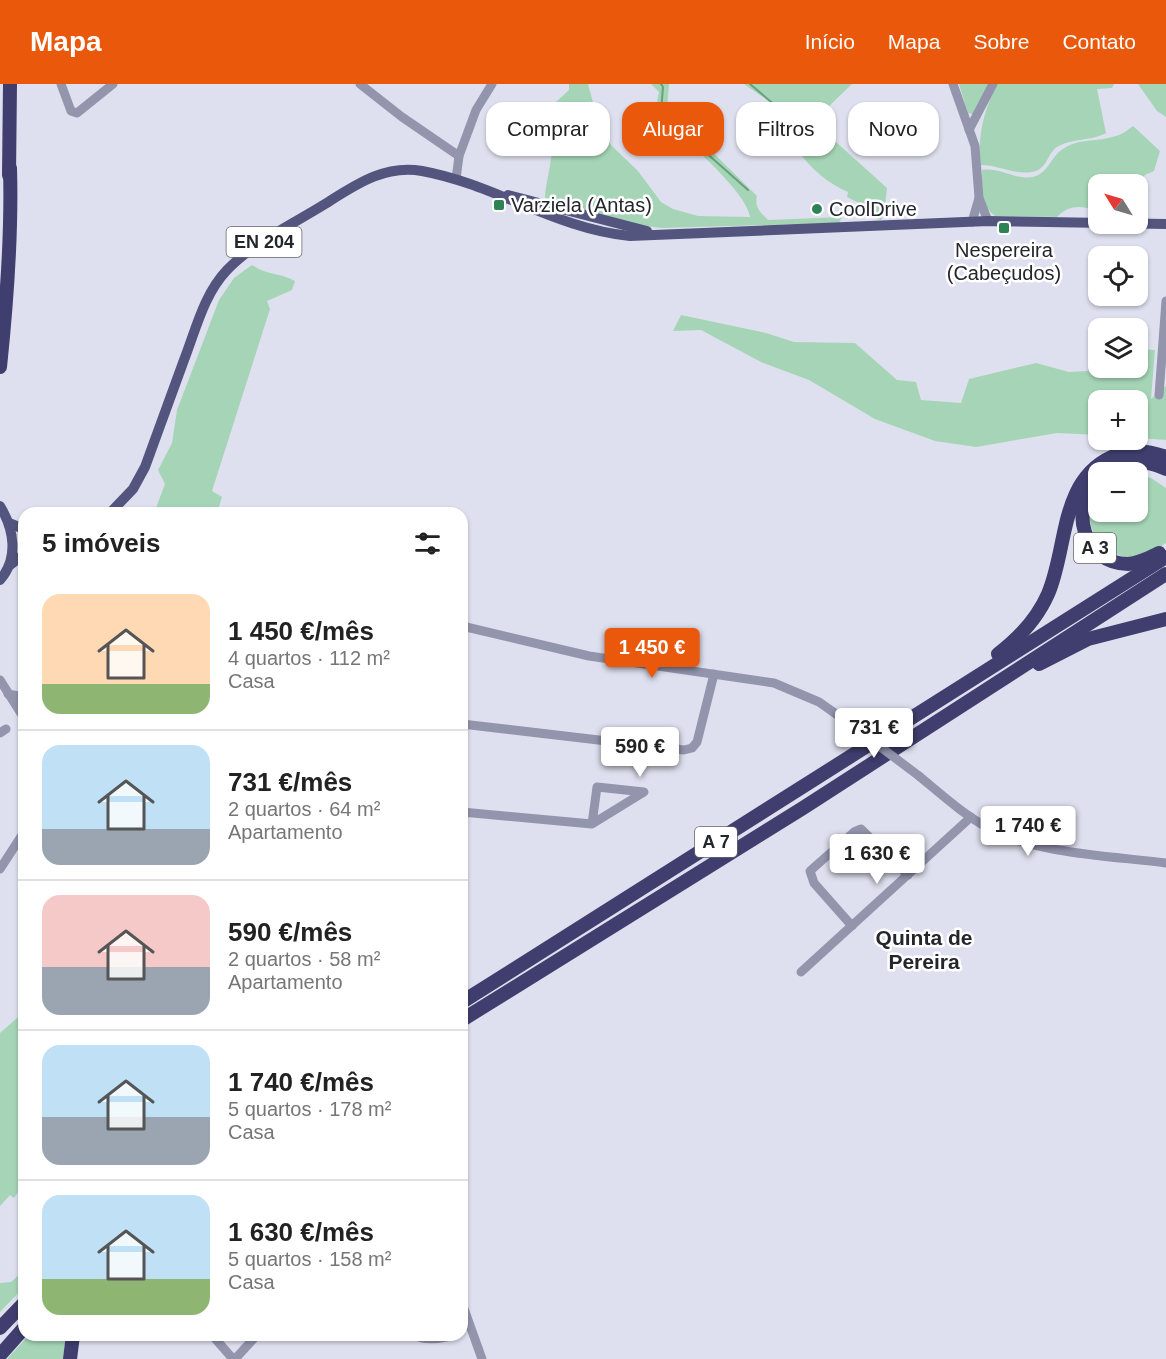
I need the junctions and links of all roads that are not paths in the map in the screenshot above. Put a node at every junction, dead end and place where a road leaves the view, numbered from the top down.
1 (10, 84) edge
2 (61, 84) edge
3 (113, 84) edge
4 (360, 84) edge
5 (492, 84) edge
6 (953, 84) edge
7 (993, 84) edge
8 (969, 130) junction
9 (459, 156) junction
10 (10, 168) junction
11 (456, 179) junction
12 (979, 198) junction
13 (988, 221) junction
14 (972, 222) junction
15 (1166, 224) edge
16 (0, 261) edge
17 (1166, 300) edge
18 (0, 367) edge
19 (1158, 395) dead end
20 (1166, 457) edge
21 (1148, 463) edge
22 (1166, 469) edge
23 (1088, 491) edge
24 (0, 506) edge
25 (116, 507) edge
26 (9, 523) junction
27 (18, 527) edge
28 (1166, 549) edge
29 (1166, 557) edge
30 (18, 559) edge
31 (10, 565) junction
32 (1166, 574) edge
33 (0, 580) edge
34 (1166, 619) edge
35 (468, 627) edge
36 (1015, 670) junction
37 (714, 674) junction
38 (0, 680) edge
39 (971, 681) junction
40 (8, 694) junction
41 (18, 696) edge
42 (18, 709) edge
43 (468, 725) edge
44 (468, 813) edge
45 (971, 817) junction
46 (592, 824) junction
47 (18, 841) edge
48 (1166, 863) edge
49 (0, 869) edge
50 (908, 875) junction
51 (852, 926) junction
52 (801, 972) dead end
53 (468, 998) edge
54 (468, 1016) edge
55 (18, 1309) edge
56 (0, 1328) edge
57 (468, 1331) edge
58 (18, 1335) edge
59 (72, 1341) edge
60 (218, 1341) edge
61 (251, 1341) edge
62 (0, 1355) edge
63 (70, 1359) edge
64 (234, 1359) edge
65 (482, 1359) edge

1 - 10 highway
2 - 3 street
4 - 9 street
5 - 9 street
6 - 8 street
7 - 8 street
8 - 12 street
9 - 11 street
10 - 16 highway
10 - 18 highway
11 - 14 main road, EN 204
11 - 25 main road, EN 204
12 - 13 street
12 - 14 street
13 - 14 main road, EN 204
13 - 15 main road, EN 204
17 - 19 street
20 - 39 highway, A 7
21 - 22 highway
23 - 28 highway, A 3
24 - 26 main road
26 - 27 main road
26 - 31 main road
29 - 39 highway, A 7
30 - 31 main road
31 - 33 main road
32 - 36 highway, A 7
34 - 36 highway
35 - 37 street
36 - 54 highway, A 7
37 - 43 street
37 - 45 street, bridge
38 - 40 street
39 - 53 highway, A 7
40 - 41 street
40 - 42 street
44 - 46 street
45 - 48 street
45 - 50 street
46 - 46 street
47 - 49 street
50 - 51 street
50 - 51 street
51 - 52 street
55 - 56 highway
57 - 65 street
58 - 62 highway
59 - 63 highway
60 - 64 street
61 - 64 street

